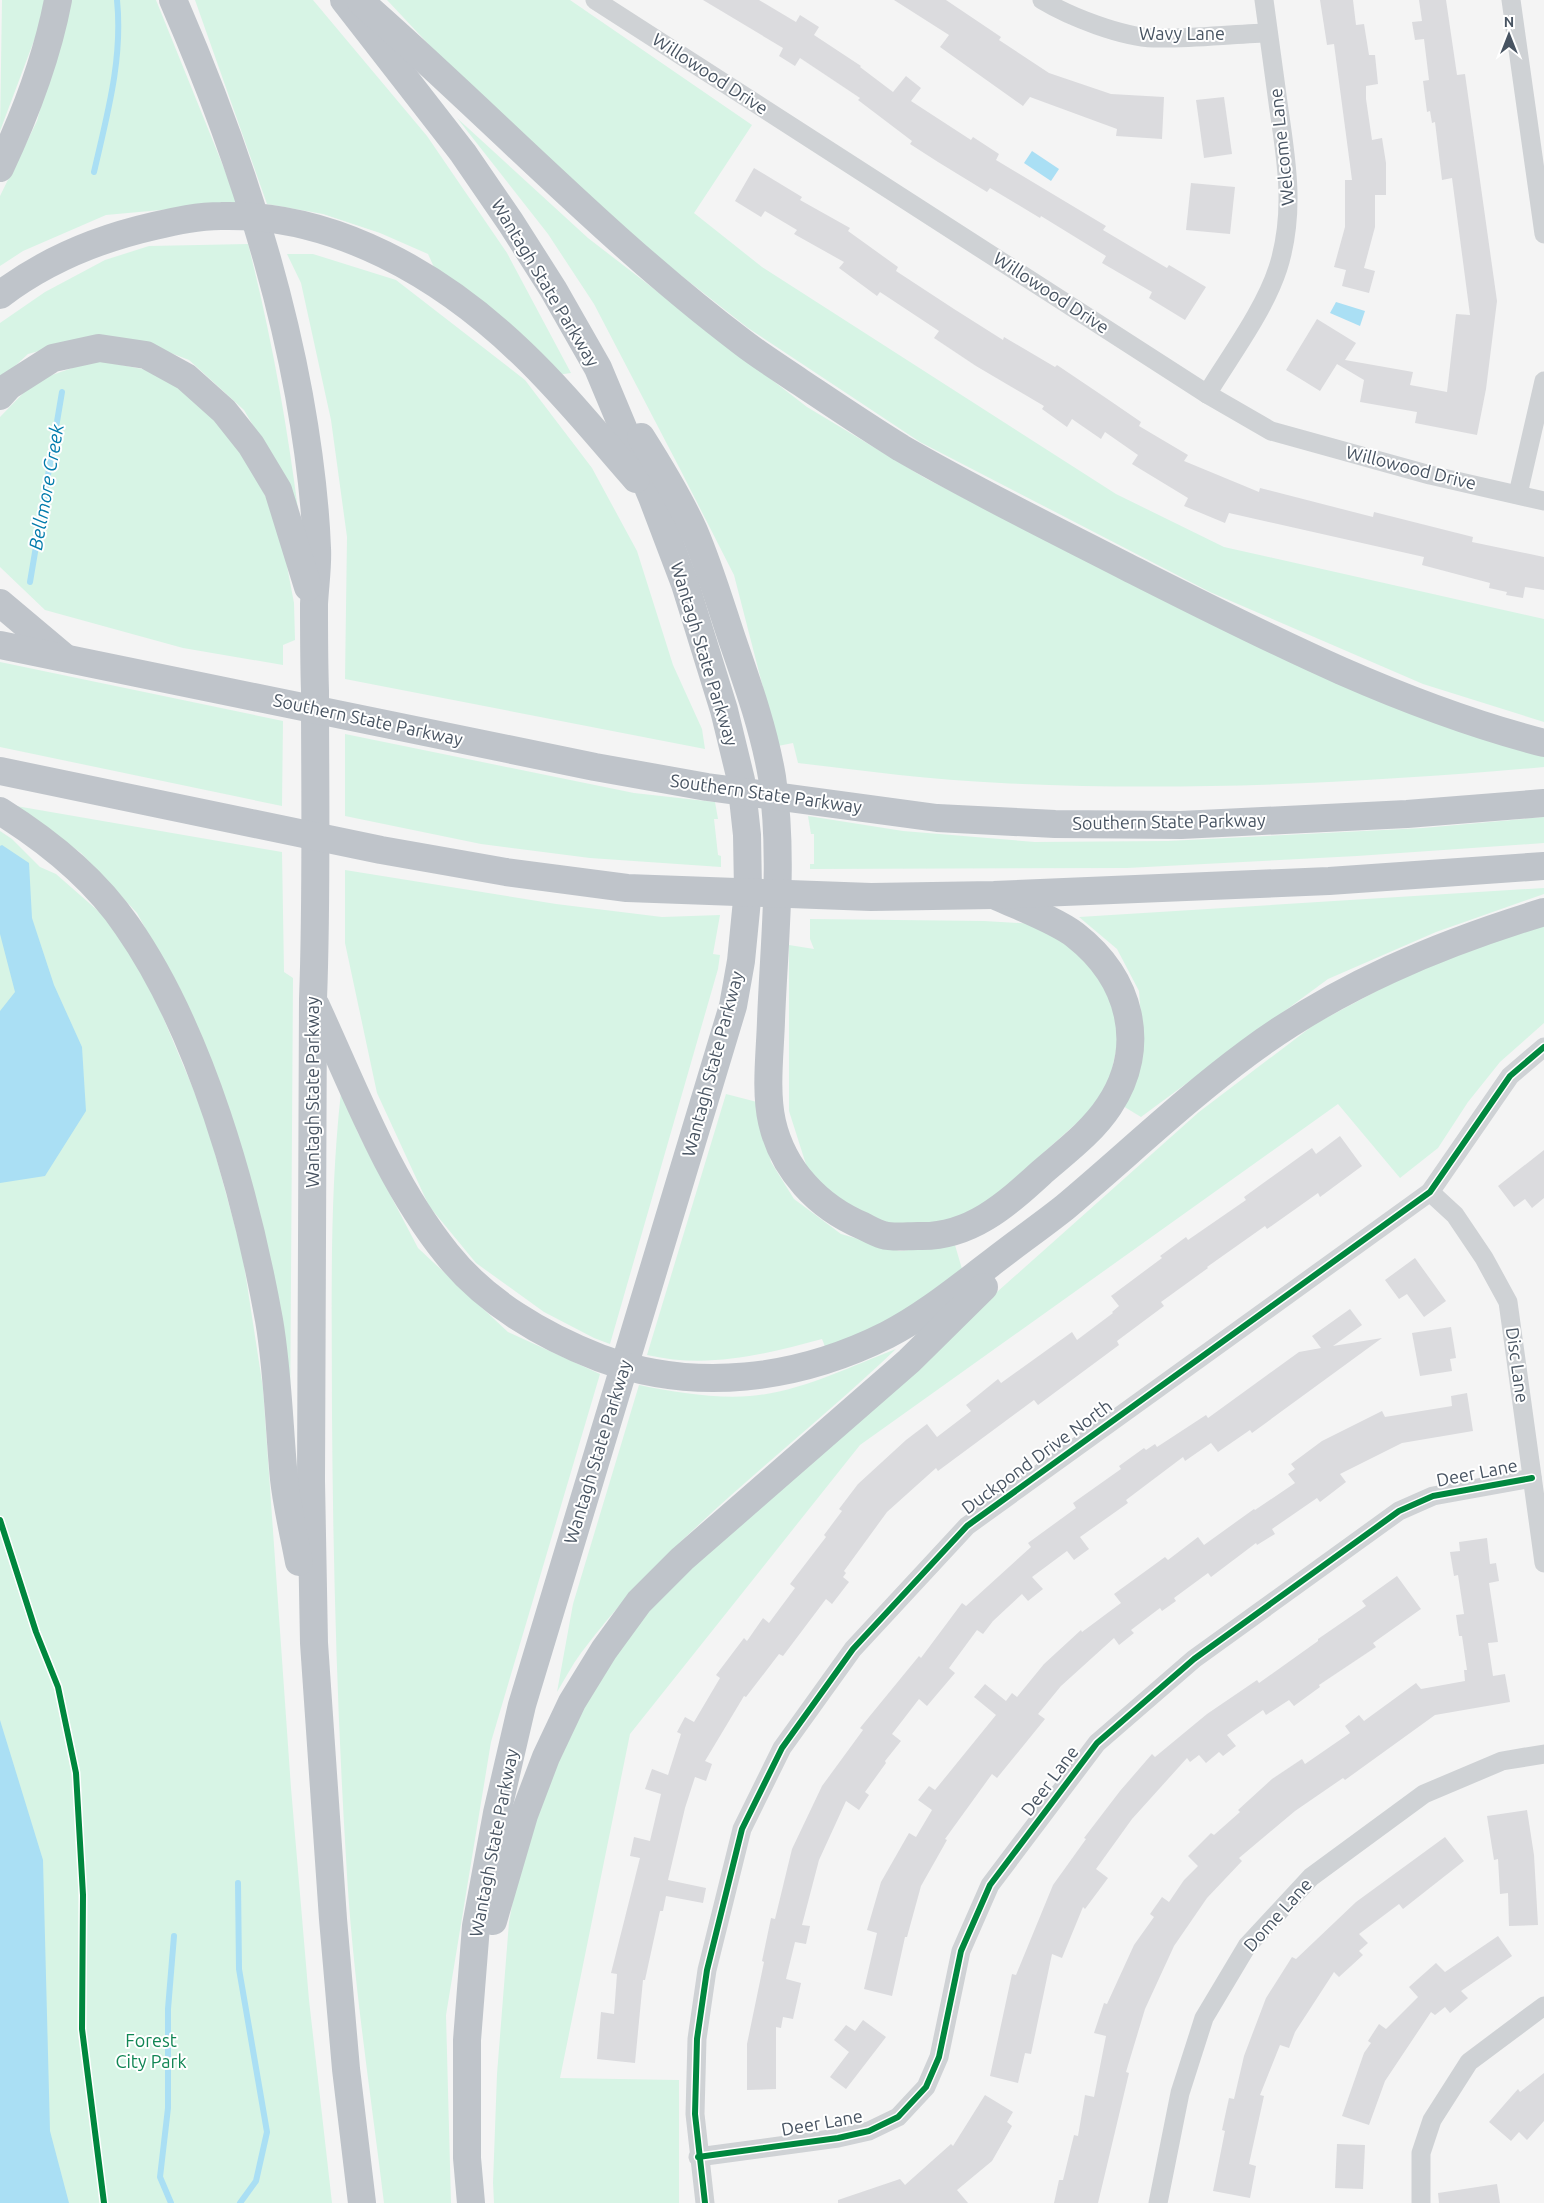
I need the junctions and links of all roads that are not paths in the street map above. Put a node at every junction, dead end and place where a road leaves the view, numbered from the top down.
1 (58, 0) edge
2 (173, 0) edge
3 (344, 0) edge
4 (359, 0) edge
5 (595, 0) edge
6 (1042, 0) edge
7 (1264, 0) edge
8 (1511, 0) edge
9 (1268, 33) junction
10 (0, 168) edge
11 (1544, 234) edge
12 (0, 295) edge
13 (598, 368) junction
14 (1544, 381) edge
15 (1207, 394) junction
16 (0, 396) edge
17 (1518, 494) junction
18 (652, 497) junction
19 (1544, 501) edge
20 (0, 603) edge
21 (314, 606) junction
22 (0, 645) edge
23 (66, 659) junction
24 (1544, 743) edge
25 (0, 771) edge
26 (1544, 803) edge
27 (0, 811) edge
28 (1544, 866) edge
29 (994, 895) junction
30 (1544, 912) edge
31 (313, 999) junction
32 (1544, 1047) edge
33 (1430, 1192) junction
34 (1062, 1209) junction
35 (1532, 1478) junction
36 (1544, 1563) edge
37 (314, 1643) junction
38 (1544, 1754) edge
39 (1544, 2006) edge
40 (467, 2040) junction
41 (698, 2156) junction
42 (362, 2203) edge
43 (471, 2203) edge
44 (705, 2203) edge
45 (1158, 2203) edge
46 (1421, 2203) edge

1 - 10 highway
2 - 21 highway, Wantagh State Parkway
3 - 13 highway, Wantagh State Parkway
4 - 24 highway
5 - 15 street, Willowood Drive
6 - 9 street, Wavy Lane
7 - 9 street, Welcome Lane
8 - 11 street
9 - 15 street, Welcome Lane
12 - 18 highway
13 - 18 highway, Wantagh State Parkway
13 - 29 highway
14 - 17 street
15 - 17 street, Willowood Drive
16 - 21 highway
17 - 19 street, Willowood Drive
18 - 40 highway, Wantagh State Parkway
20 - 23 highway
21 - 31 highway, Wantagh State Parkway
22 - 23 highway, Southern State Parkway
23 - 26 highway, Southern State Parkway
25 - 29 highway
27 - 37 highway
28 - 29 highway
30 - 34 highway
31 - 34 highway
31 - 37 highway, Wantagh State Parkway
32 - 33 street, Duckpond Drive North
33 - 35 street, Disc Lane
33 - 41 street, Duckpond Drive North
34 - 40 highway
35 - 36 street, Disc Lane
35 - 41 street, Deer Lane
37 - 42 highway, Wantagh State Parkway
38 - 45 street, Dome Lane
39 - 46 street
40 - 43 highway, Wantagh State Parkway
41 - 44 street, Duckpond Drive North

